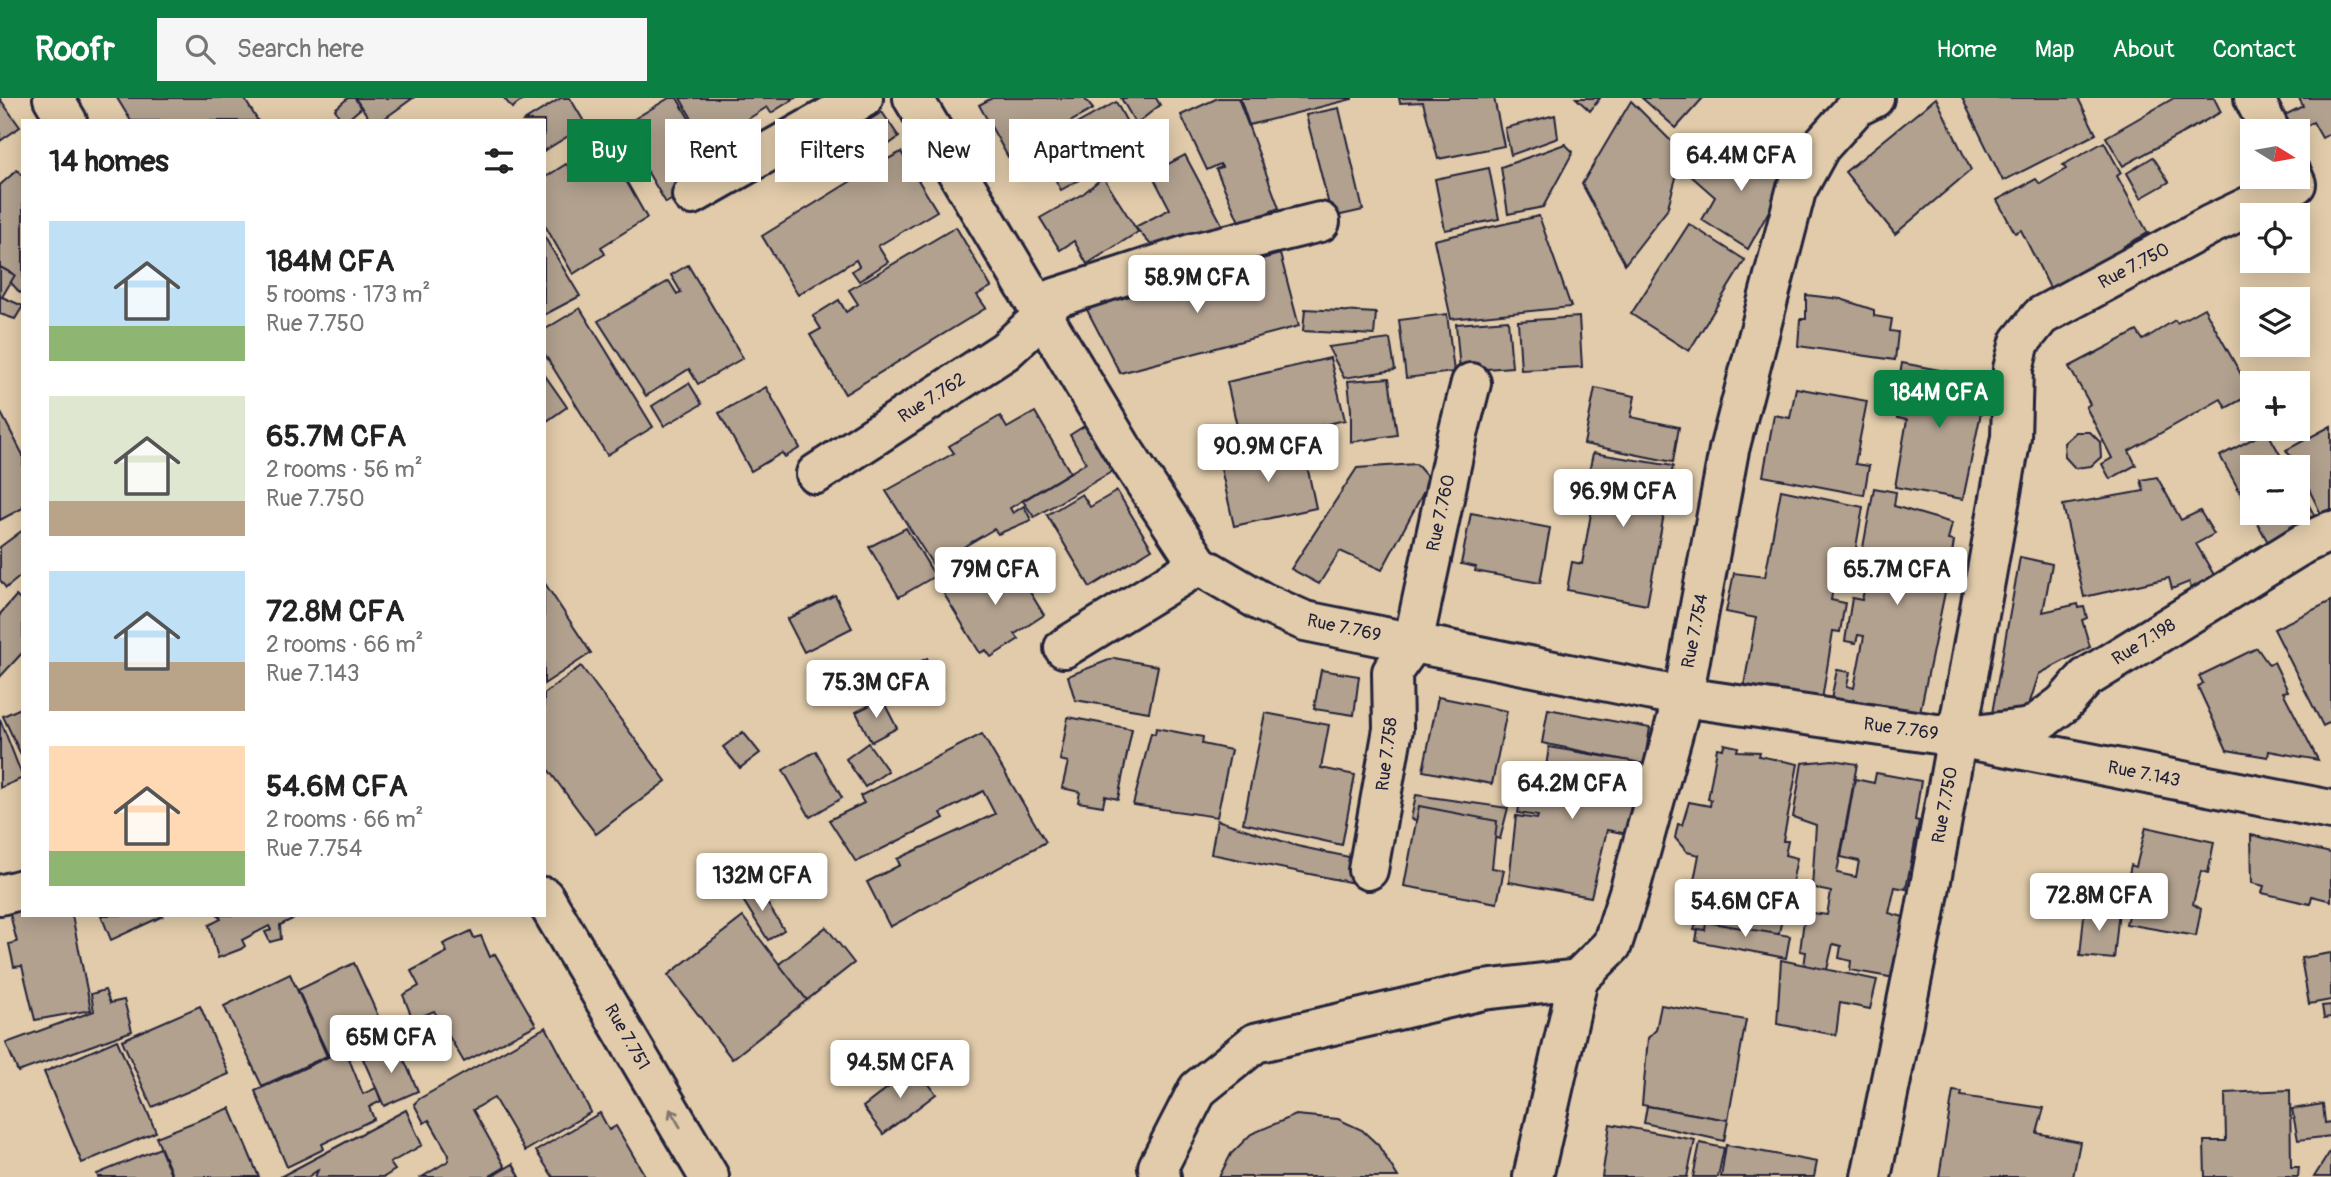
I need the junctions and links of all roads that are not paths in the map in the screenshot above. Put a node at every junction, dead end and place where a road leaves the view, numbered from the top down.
1 (53, 98) edge
2 (863, 98) edge
3 (913, 98) edge
4 (1874, 98) edge
5 (2254, 98) edge
6 (66, 119) edge
7 (2264, 119) edge
8 (2286, 189) edge
9 (692, 195) dead end
10 (1320, 222) dead end
11 (1043, 316) junction
12 (1471, 383) dead end
13 (816, 474) dead end
14 (2331, 531) edge
15 (1199, 565) junction
16 (1413, 643) junction
17 (1064, 648) dead end
18 (1683, 697) junction
19 (1957, 737) junction
20 (2331, 810) edge
21 (1368, 870) dead end
22 (21, 890) edge
23 (0, 895) edge
24 (546, 900) edge
25 (1578, 979) junction
26 (709, 1177) edge
27 (1161, 1177) edge
28 (1533, 1177) edge
29 (1871, 1177) edge

1 - 6 street
2 - 9 street
3 - 11 street, Rue 7.769
4 - 18 street, Rue 7.754
5 - 7 street
8 - 19 street, Rue 7.750
10 - 11 street, Rue 7.762
11 - 13 street, Rue 7.762
11 - 15 street, Rue 7.769
12 - 16 street, Rue 7.760
14 - 19 street, Rue 7.198
15 - 16 street, Rue 7.769
15 - 17 street
16 - 18 street, Rue 7.769
16 - 21 street, Rue 7.758
18 - 19 street, Rue 7.769
18 - 25 street, Rue 7.754
19 - 20 street, Rue 7.143
19 - 29 street, Rue 7.750
22 - 23 street
26 -> 24 street, Rue 7.751
25 - 27 street
25 - 28 street

